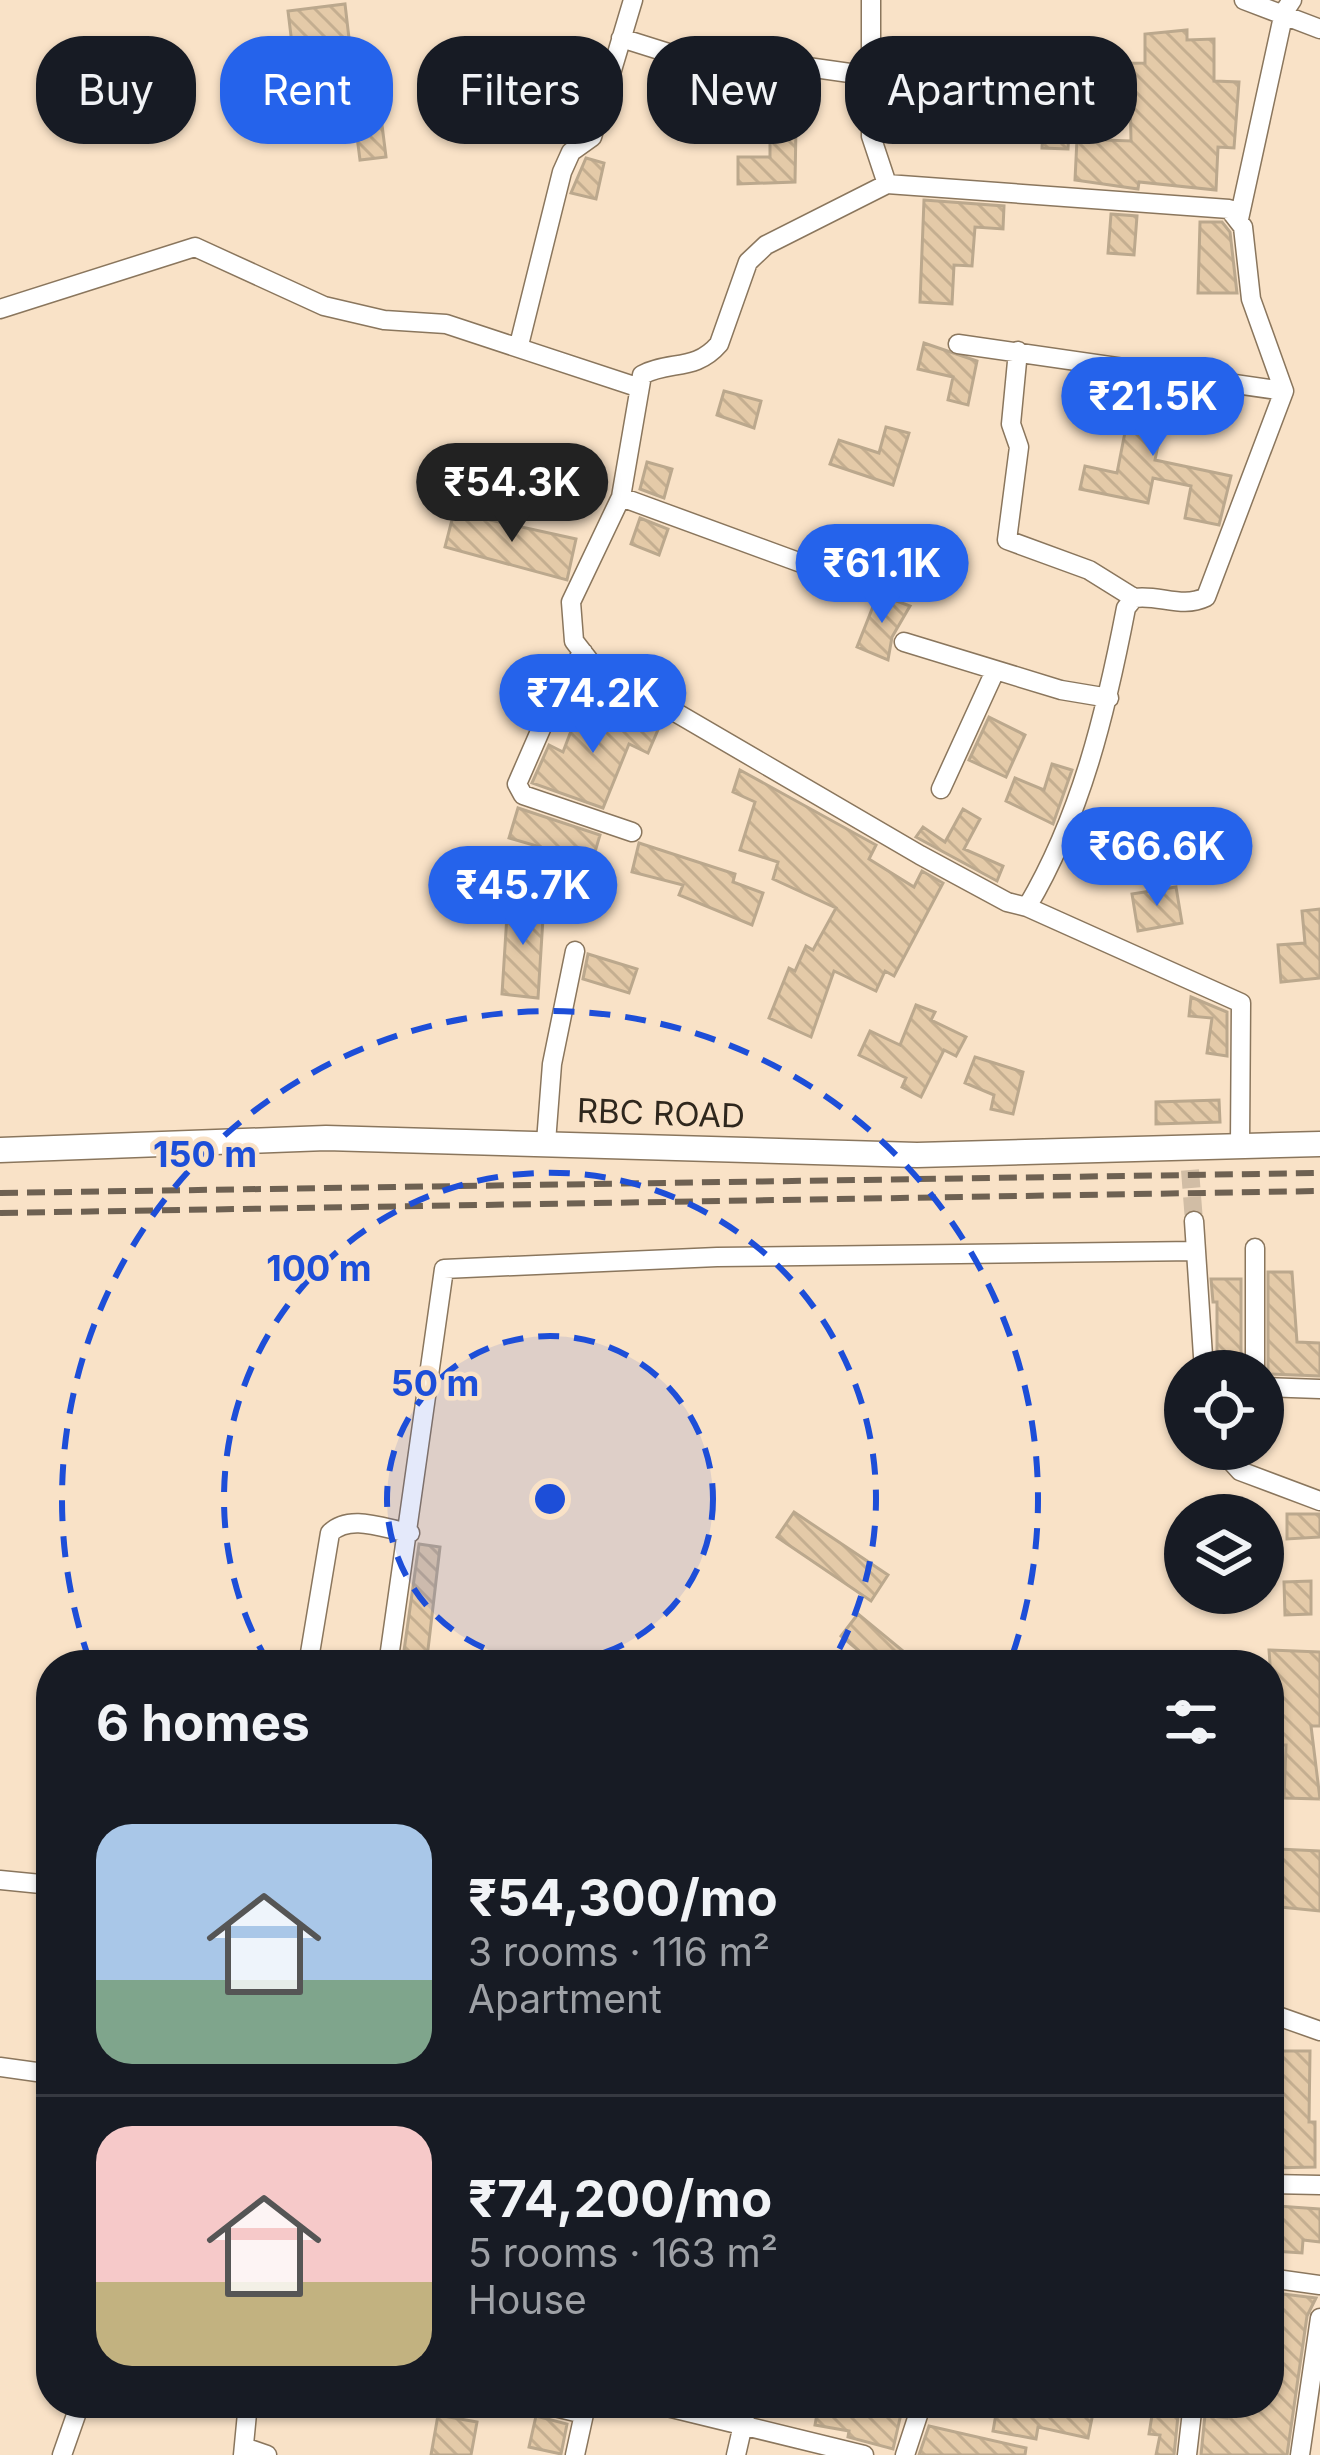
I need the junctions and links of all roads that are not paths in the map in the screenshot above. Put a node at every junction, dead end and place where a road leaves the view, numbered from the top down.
1 (633, 0) edge
2 (871, 0) edge
3 (1244, 0) edge
4 (1288, 6) edge
5 (1320, 28) edge
6 (622, 36) edge
7 (871, 36) edge
8 (623, 39) edge
9 (845, 72) edge
10 (582, 144) edge
11 (874, 144) edge
12 (887, 184) junction
13 (1239, 219) junction
14 (0, 309) edge
15 (958, 344) dead end
16 (519, 345) junction
17 (1018, 351) junction
18 (637, 387) junction
19 (1284, 391) junction
20 (621, 496) junction
21 (834, 575) dead end
22 (1134, 598) junction
23 (904, 643) dead end
24 (583, 652) junction
25 (995, 670) junction
26 (1109, 698) junction
27 (940, 789) dead end
28 (632, 832) dead end
29 (1027, 907) junction
30 (575, 951) dead end
31 (546, 1142) junction
32 (1240, 1144) junction
33 (1320, 1144) edge
34 (0, 1150) edge
35 (1194, 1221) tunnel mouth
36 (1255, 1248) dead end
37 (1196, 1251) junction
38 (1203, 1350) edge
39 (1255, 1350) edge
40 (1284, 1388) edge
41 (1320, 1389) edge
42 (1239, 1470) edge
43 (1320, 1501) edge
44 (410, 1533) junction
45 (311, 1650) edge
46 (390, 1650) edge
47 (0, 1880) edge
48 (36, 1884) edge
49 (1284, 2018) edge
50 (1320, 2031) edge
51 (0, 2067) edge
52 (36, 2072) edge
53 (1284, 2185) edge
54 (1320, 2186) edge
55 (1284, 2280) edge
56 (1320, 2285) edge
57 (1320, 2318) edge
58 (75, 2418) edge
59 (246, 2418) edge
60 (583, 2418) edge
61 (716, 2418) edge
62 (744, 2418) edge
63 (917, 2418) edge
64 (1191, 2418) edge
65 (742, 2426) junction
66 (243, 2451) edge
67 (62, 2455) edge
68 (267, 2455) edge
69 (574, 2455) edge
70 (736, 2455) edge
71 (864, 2455) edge
72 (904, 2455) edge
73 (1187, 2455) edge
74 (1300, 2455) edge

1 - 6 street
2 - 7 street
3 - 4 street
4 - 5 street
4 - 13 street
8 - 9 street
10 - 16 street
11 - 12 street
12 - 13 street
12 - 18 street
13 - 19 street
14 - 16 street
15 - 17 street
16 - 18 street
17 - 19 street
17 - 22 street
18 - 20 street
19 - 22 street
20 - 21 street
20 - 24 street
22 - 26 street
23 - 25 street
24 - 28 street
24 - 29 street
25 - 26 street
25 - 27 street
26 - 29 street
29 - 32 street
30 - 31 street
31 - 32 street, RBC ROAD
31 - 34 street, RBC ROAD
32 - 33 street, RBC ROAD
35 - 37 street
36 - 39 street
37 - 38 street
37 - 44 street
40 - 41 street
42 - 43 street
44 - 45 street
44 - 46 street
47 - 48 street
49 - 50 street
51 - 52 street
53 - 54 street
55 - 56 street
57 - 74 street
58 - 67 street
59 - 66 street
60 - 69 street
61 - 65 street
62 - 65 street
63 - 72 street
64 - 73 street
65 - 70 street
65 - 71 street
66 - 68 street

